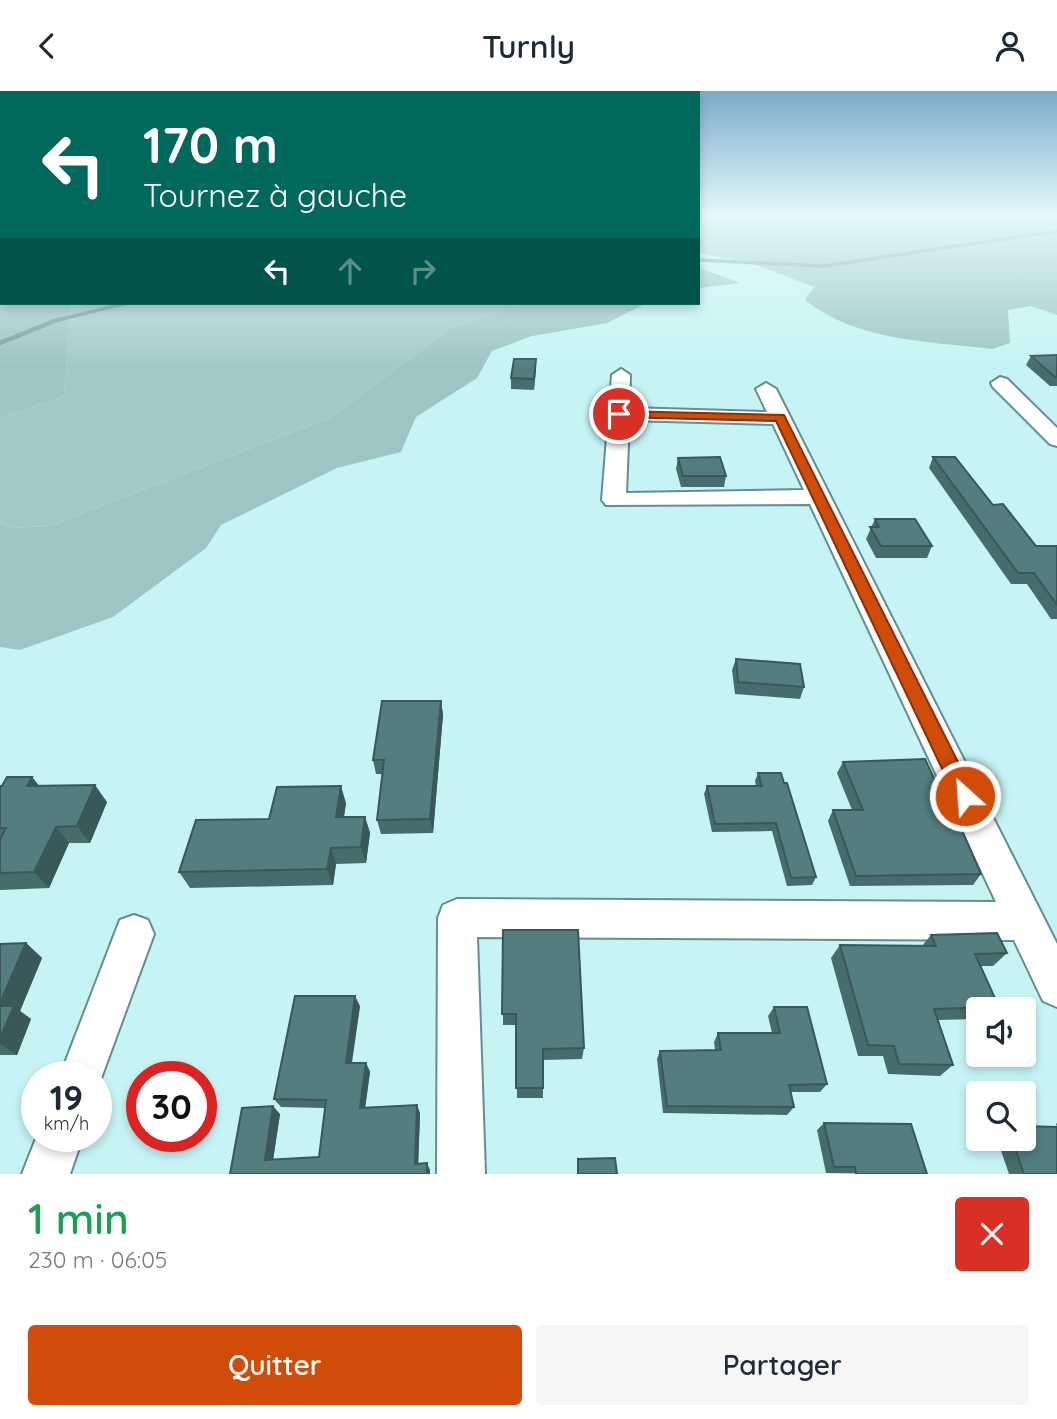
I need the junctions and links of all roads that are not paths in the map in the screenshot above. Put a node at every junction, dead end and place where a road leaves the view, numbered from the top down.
1 (621, 375) dead end
2 (1000, 383) dead end
3 (766, 389) dead end
4 (619, 414) junction
5 (780, 418) junction
6 (1057, 440) edge
7 (819, 497) junction
8 (1026, 921) junction
9 (134, 934) dead end
10 (1057, 987) edge
11 (87, 1061) edge
12 (54, 1152) edge
13 (46, 1174) edge
14 (461, 1174) edge

1 - 4 street
2 - 6 street
3 - 5 street
4 - 5 street
4 - 7 street
5 - 7 street
7 - 8 street
8 - 10 street
8 - 14 street
9 - 11 street
12 - 13 street

